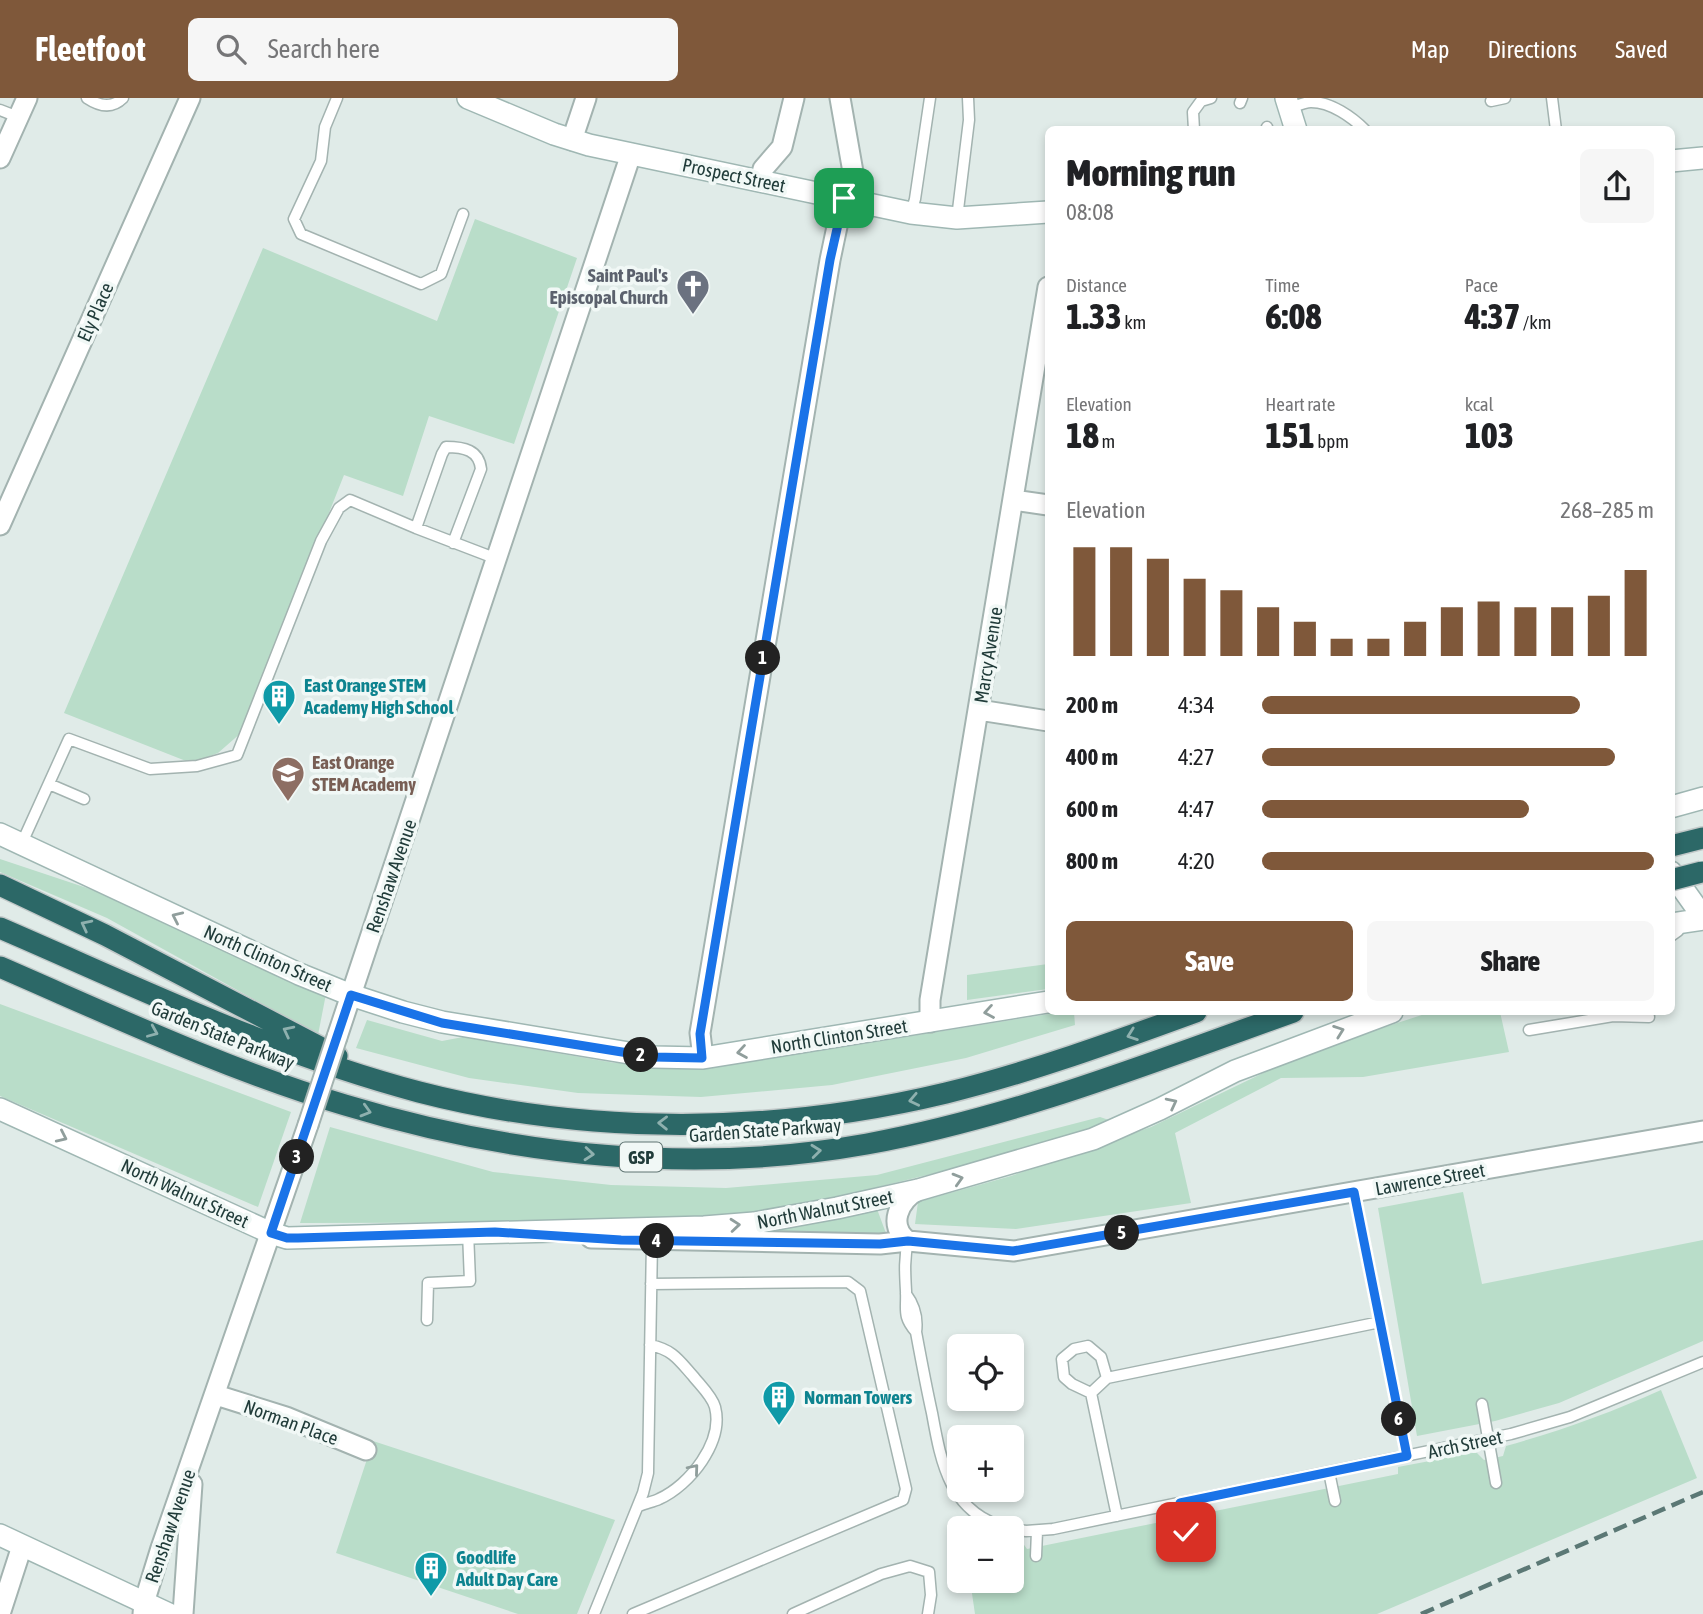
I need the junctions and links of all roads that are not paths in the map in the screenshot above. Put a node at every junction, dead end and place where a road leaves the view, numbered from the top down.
1 (27, 98) edge
2 (87, 98) edge
3 (123, 98) edge
4 (190, 98) edge
5 (337, 98) edge
6 (468, 98) edge
7 (586, 98) edge
8 (794, 98) edge
9 (840, 98) edge
10 (930, 98) edge
11 (968, 98) edge
12 (1211, 98) edge
13 (1505, 98) edge
14 (1552, 98) edge
15 (1491, 101) dead end
16 (1288, 103) edge
17 (0, 110) edge
18 (18, 117) junction
19 (1194, 126) edge
20 (1295, 126) edge
21 (1361, 126) edge
22 (1556, 126) edge
23 (572, 140) junction
24 (1, 154) edge
25 (631, 154) junction
26 (1703, 158) edge
27 (1675, 161) edge
28 (760, 181) junction
29 (848, 199) junction
30 (1045, 212) edge
31 (911, 213) junction
32 (463, 214) dead end
33 (957, 218) junction
34 (1045, 306) edge
35 (1014, 500) junction
36 (1045, 505) edge
37 (0, 525) edge
38 (416, 528) junction
39 (453, 543) junction
40 (497, 559) junction
41 (979, 710) junction
42 (1045, 721) edge
43 (49, 784) junction
44 (1703, 798) edge
45 (84, 799) dead end
46 (1675, 806) edge
47 (0, 836) edge
48 (21, 845) junction
49 (1703, 872) edge
50 (1675, 878) edge
51 (1675, 879) edge
52 (0, 885) edge
53 (1703, 918) edge
54 (1675, 927) edge
55 (0, 928) edge
56 (0, 967) edge
57 (0, 978) edge
58 (351, 995) junction
59 (1045, 1003) edge
60 (111, 1015) junction
61 (1187, 1015) edge
62 (1285, 1015) edge
63 (1383, 1015) edge
64 (1608, 1015) edge
65 (1625, 1015) edge
66 (1649, 1017) dead end
67 (930, 1022) junction
68 (1529, 1030) dead end
69 (702, 1058) junction
70 (392, 1084) junction
71 (0, 1109) edge
72 (1703, 1131) edge
73 (918, 1190) junction
74 (1354, 1192) junction
75 (468, 1232) junction
76 (495, 1232) junction
77 (271, 1233) junction
78 (652, 1241) junction
79 (908, 1241) junction
80 (651, 1284) junction
81 (427, 1320) dead end
82 (1380, 1322) junction
83 (650, 1345) junction
84 (1703, 1362) edge
85 (1107, 1378) junction
86 (1091, 1392) junction
87 (216, 1395) junction
88 (1482, 1404) dead end
89 (200, 1439) junction
90 (1488, 1439) junction
91 (366, 1450) dead end
92 (1407, 1456) junction
93 (1329, 1472) junction
94 (1496, 1483) dead end
95 (1335, 1501) dead end
96 (1180, 1503) junction
97 (639, 1506) junction
98 (982, 1516) edge
99 (1116, 1516) junction
100 (1024, 1530) edge
101 (1037, 1531) junction
102 (1186, 1532) dead end
103 (0, 1535) edge
104 (22, 1546) junction
105 (161, 1548) junction
106 (187, 1552) junction
107 (1036, 1556) dead end
108 (144, 1608) edge
109 (0, 1614) edge
110 (169, 1614) edge
111 (183, 1614) edge
112 (594, 1614) edge
113 (633, 1614) edge
114 (793, 1614) edge
115 (928, 1614) edge

1 - 18 street
2 - 3 lane
4 - 37 street, Ely Place
5 - 32 lane
6 - 23 main road, Prospect Street
7 - 23 street
8 - 28 street
9 - 29 street
10 - 31 lane
11 - 33 lane
12 - 19 lane
13 - 15 lane
14 - 22 lane
16 - 20 main road
16 - 21 lane
17 - 18 lane
18 - 24 street
23 - 25 main road, Prospect Street
25 - 28 main road, Prospect Street
25 - 40 street, Renshaw Avenue
26 - 27 main road
28 - 29 main road, Prospect Street
29 - 31 main road, Prospect Street
29 - 69 street
30 - 33 main road, Prospect Street
31 - 33 main road, Prospect Street
34 - 35 street, Marcy Avenue
35 - 36 street
35 - 41 street, Marcy Avenue
38 - 39 lane
38 - 39 lane
38 - 43 lane
39 - 40 lane
40 - 58 street, Renshaw Avenue
41 - 42 street
41 - 67 street, Marcy Avenue
43 - 45 lane
43 - 48 lane
44 - 46 main road
47 - 48 main road, North Clinton Street
58 -> 48 main road, North Clinton Street
49 - 51 highway, bridge
50 - 53 main road
70 -> 52 highway
53 - 54 main road
55 - 70 highway, Garden State Parkway / GSP
56 - 60 highway, Garden State Parkway / GSP
57 - 60 highway
58 - 69 main road, North Clinton Street
58 - 77 street, Renshaw Avenue, bridge
59 -> 67 main road, North Clinton Street
60 -> 62 highway, Garden State Parkway / GSP
61 -> 70 highway, Garden State Parkway / GSP
73 -> 63 main road, North Walnut Street
64 - 68 lane
65 - 66 lane
67 -> 69 main road, North Clinton Street
71 -> 77 main road, North Walnut Street
72 - 74 street, Lawrence Street
76 -> 73 main road, North Walnut Street
73 - 79 street
74 - 79 street, Lawrence Street
74 - 82 lane
75 - 76 main road, North Walnut Street
75 - 77 main road, North Walnut Street
75 - 81 lane
76 - 78 street, Lawrence Street
77 - 87 street, Renshaw Avenue
78 - 79 street, Lawrence Street
78 - 80 lane
79 - 98 lane, Arch Street
80 - 83 lane
80 - 113 lane
82 - 85 lane
82 - 92 lane
83 - 97 lane
97 -> 83 lane
84 - 90 lane, Arch Street
85 - 86 lane
85 - 86 lane
86 - 99 lane
87 - 89 street, Renshaw Avenue
87 - 91 street, Norman Place
88 - 90 lane
89 - 105 street, Renshaw Avenue
89 - 106 street, Renshaw Avenue
90 - 92 lane, Arch Street
90 - 94 lane
92 - 93 lane, Arch Street
93 - 95 lane
93 - 96 lane, Arch Street
96 - 99 lane, Arch Street
96 - 102 lane
97 - 112 lane
99 - 101 lane, Arch Street
100 - 101 lane, Arch Street
101 - 107 lane
103 - 104 main road
104 - 108 main road
104 - 109 street
105 - 106 street
105 - 108 street, Renshaw Avenue
106 - 111 street, Renshaw Avenue
108 - 110 main road
114 - 115 lane

